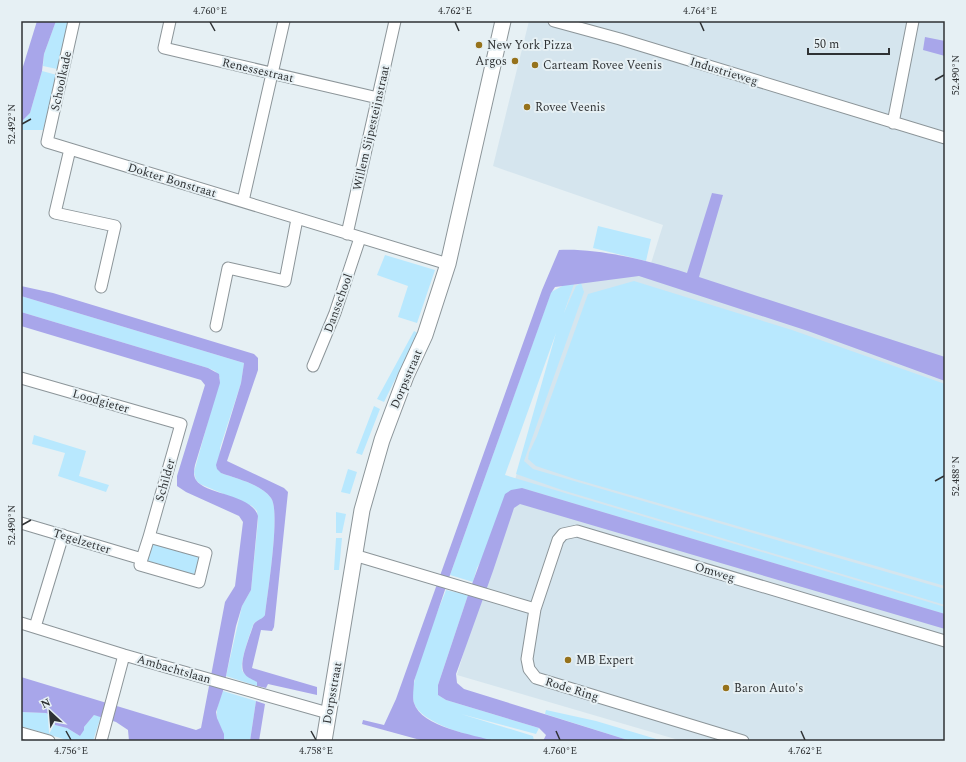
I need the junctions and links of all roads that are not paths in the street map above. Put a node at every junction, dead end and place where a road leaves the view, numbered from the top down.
1 (74, 21) edge
2 (170, 21) edge
3 (284, 21) edge
4 (395, 21) edge
5 (504, 21) edge
6 (554, 21) edge
7 (913, 21) edge
8 (272, 73) junction
9 (378, 98) junction
10 (893, 123) junction
11 (945, 138) edge
12 (48, 142) joint
13 (70, 149) junction
14 (243, 201) junction
15 (297, 219) junction
16 (347, 234) junction
17 (360, 238) junction
18 (448, 264) junction
19 (101, 287) dead end
20 (216, 326) dead end
21 (313, 366) dead end
22 (21, 378) edge
23 (181, 424) joint
24 (21, 523) edge
25 (63, 535) junction
26 (149, 537) junction
27 (354, 554) junction
28 (142, 559) junction
29 (535, 609) junction
30 (21, 623) edge
31 (36, 627) junction
32 (945, 641) edge
33 (124, 655) junction
34 (328, 713) junction
35 (21, 733) edge
36 (49, 741) edge
37 (101, 741) edge
38 (324, 741) edge
39 (743, 741) edge

1 - 12 street, Schoolkade
2 - 8 street, Renessestraat
3 - 8 street
4 - 9 street, Willem Sijpesteijnstraat
5 - 18 street, Dorpsstraat
6 - 10 street, Industrieweg
7 - 10 street
8 - 9 street, Renessestraat
8 - 14 street
9 - 16 street, Willem Sijpesteijnstraat
10 - 11 street, Industrieweg
12 - 13 street, Dokter Bonstraat
13 - 14 street, Dokter Bonstraat
13 - 19 street
14 - 15 street, Dokter Bonstraat
15 - 16 street, Dokter Bonstraat
15 - 20 street
16 - 17 street, Dokter Bonstraat
17 - 18 street, Dokter Bonstraat
17 - 21 street, Dansschool
18 - 27 street, Dorpsstraat
22 - 23 street, Loodgieter
23 - 26 street, Schilder
24 - 25 street, Tegelzetter
25 - 28 street, Tegelzetter
25 - 31 street
26 - 28 street
26 - 28 street, Tegelzetter
27 - 29 street
27 - 34 street, Dorpsstraat
29 - 32 street, Omweg
29 - 39 street, Rode Ring
30 - 31 street, Ambachtslaan
31 - 33 street, Ambachtslaan
33 - 34 street, Ambachtslaan
33 - 37 street
34 - 38 street, Dorpsstraat
35 - 36 street

